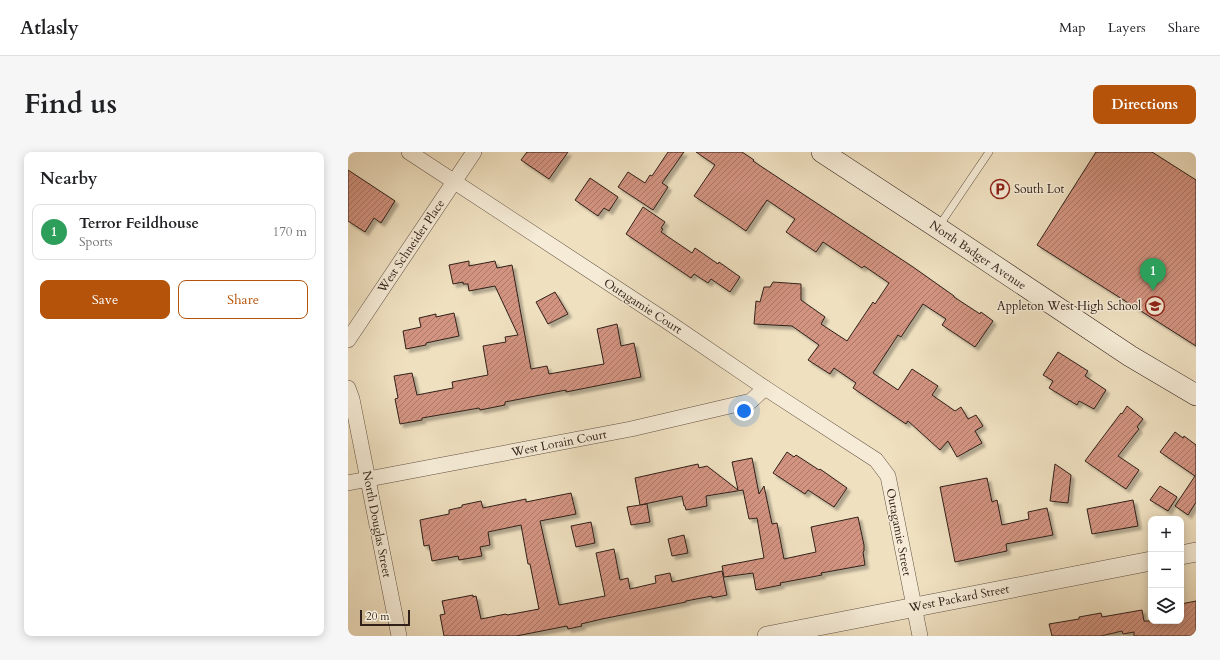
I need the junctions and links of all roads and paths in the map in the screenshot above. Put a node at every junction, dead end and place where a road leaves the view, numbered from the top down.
1 (409, 152) edge
2 (474, 152) edge
3 (822, 152) edge
4 (989, 152) edge
5 (454, 182) junction
6 (938, 228) junction
7 (348, 340) edge
8 (348, 388) edge
9 (765, 388) junction
10 (1196, 395) edge
11 (876, 460) joint
12 (369, 480) junction
13 (348, 484) edge
14 (1196, 552) edge
15 (1184, 554) edge
16 (1148, 561) edge
17 (914, 607) junction
18 (399, 636) edge
19 (767, 636) edge
20 (920, 636) edge

1 - 5 street, Outagamie Court
2 - 5 street, West Schneider Place
3 - 6 main road, North Badger Avenue
4 - 6 lane
5 - 7 street, West Schneider Place
5 - 9 street, Outagamie Court
6 - 10 main road, North Badger Avenue
8 - 12 street, North Douglas Street
9 - 11 street, Outagamie Court
9 - 12 street, West Lorain Court
11 - 17 street, Outagamie Street
12 - 13 street, West Lorain Court
12 - 18 street, North Douglas Street
14 - 15 street
16 - 17 street, West Packard Street
17 - 19 street, West Packard Street
17 - 20 street, Outagamie Street

